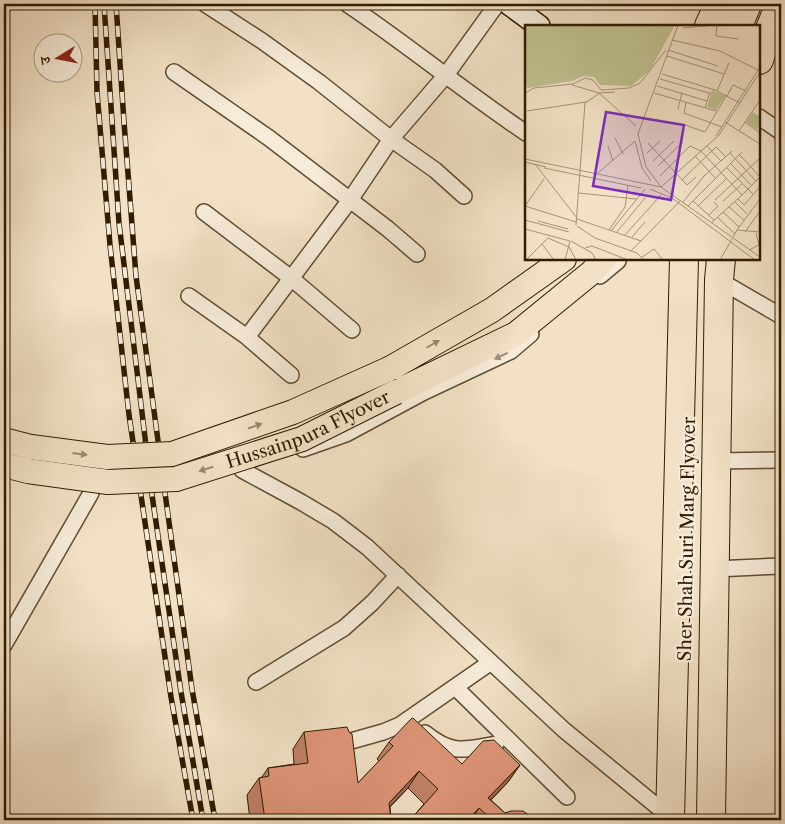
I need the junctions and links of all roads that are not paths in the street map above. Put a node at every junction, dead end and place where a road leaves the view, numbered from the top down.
1 (205, 4) edge
2 (347, 4) edge
3 (497, 4) edge
4 (509, 4) edge
5 (719, 4) edge
6 (747, 4) edge
7 (764, 4) edge
8 (780, 4) edge
9 (539, 25) edge
10 (708, 25) edge
11 (738, 25) edge
12 (754, 25) edge
13 (760, 57) edge
14 (174, 72) dead end
15 (446, 75) junction
16 (760, 119) edge
17 (525, 132) edge
18 (781, 132) edge
19 (391, 139) junction
20 (464, 196) dead end
21 (350, 200) junction
22 (204, 212) dead end
23 (417, 254) dead end
24 (563, 260) edge
25 (603, 260) edge
26 (618, 260) edge
27 (684, 260) edge
28 (694, 260) edge
29 (716, 266) edge
30 (292, 278) junction
31 (189, 296) dead end
32 (781, 316) edge
33 (352, 330) dead end
34 (247, 337) junction
35 (291, 375) dead end
36 (4, 440) edge
37 (781, 460) edge
38 (716, 461) junction
39 (4, 465) edge
40 (91, 493) dead end
41 (781, 566) edge
42 (715, 569) junction
43 (398, 575) junction
44 (4, 645) edge
45 (491, 662) junction
46 (256, 682) dead end
47 (455, 687) junction
48 (408, 719) junction
49 (510, 742) junction
50 (344, 743) edge
51 (566, 797) dead end
52 (679, 820) edge
53 (711, 820) edge

1 - 19 street
2 - 15 street
3 - 15 street
4 - 9 street
5 - 10 highway
6 - 11 highway
7 - 12 highway
8 - 13 highway
14 - 21 street
15 - 17 street
15 - 19 street
16 - 18 street
19 - 20 street
19 - 21 street
21 - 23 street
21 - 30 street
22 - 30 street
36 -> 24 main road, Hussainpura Flyover, bridge
25 -> 39 main road, Hussainpura Flyover, bridge
26 -> 43 street
27 - 52 highway
28 - 52 highway, Sher Shah Suri Marg Flyover
29 - 32 street
29 - 38 highway
29 - 52 highway, Sher Shah Suri Marg Flyover
30 - 33 street
30 - 34 street
31 - 34 street
34 - 35 street
37 - 38 street
38 - 42 highway
40 - 44 street
41 - 42 street
42 - 53 highway
43 - 45 street
43 - 46 street
45 - 47 street
45 - 52 street
47 - 48 street
47 - 49 street
48 - 49 street
48 - 50 street
49 - 51 street

